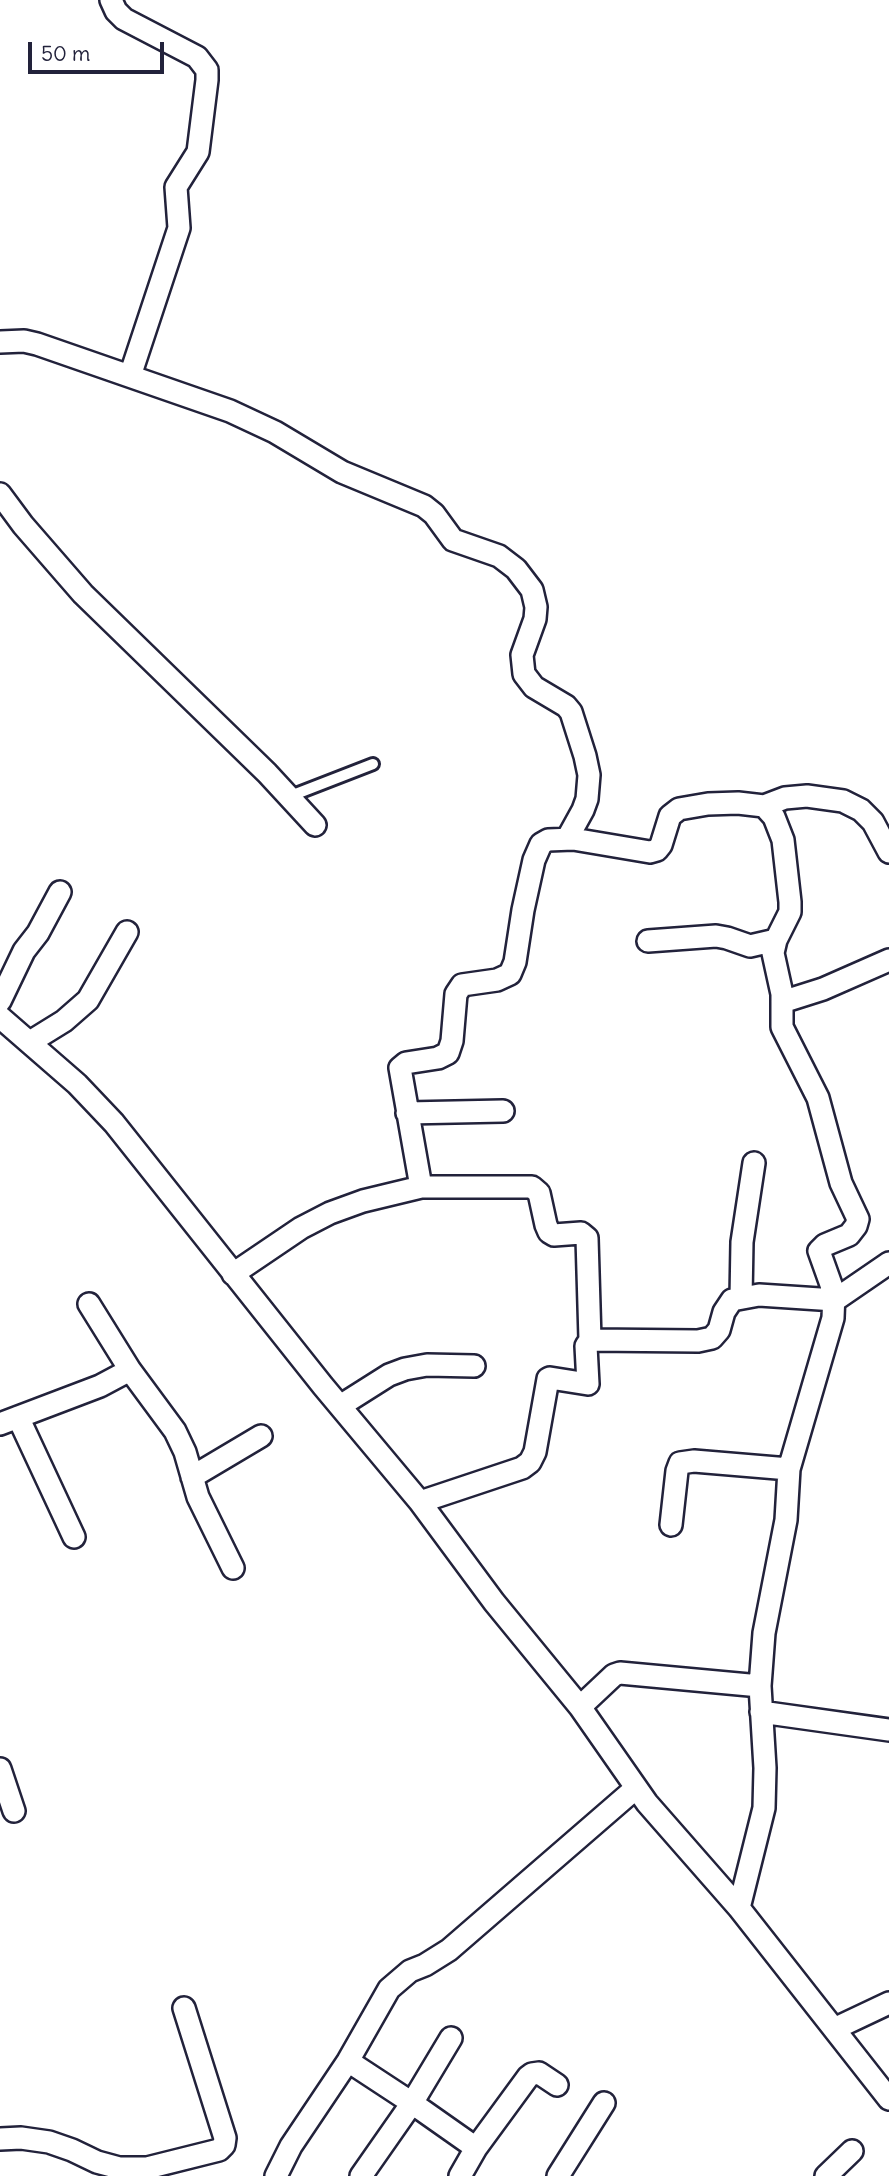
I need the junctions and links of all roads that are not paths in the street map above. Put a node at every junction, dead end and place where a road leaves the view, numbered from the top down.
1 (111, 0) edge
2 (0, 342) edge
3 (130, 376) junction
4 (0, 494) edge
5 (373, 764) dead end
6 (289, 797) junction
7 (764, 806) junction
8 (314, 825) dead end
9 (567, 839) junction
10 (889, 852) edge
11 (60, 892) dead end
12 (127, 932) dead end
13 (776, 940) junction
14 (648, 941) dead end
15 (889, 960) edge
16 (0, 1001) edge
17 (782, 1002) junction
18 (0, 1017) edge
19 (30, 1042) junction
20 (503, 1111) dead end
21 (407, 1113) junction
22 (754, 1163) dead end
23 (421, 1186) junction
24 (886, 1271) edge
25 (233, 1274) junction
26 (741, 1298) junction
27 (835, 1300) junction
28 (89, 1304) dead end
29 (590, 1340) junction
30 (474, 1366) dead end
31 (130, 1370) junction
32 (340, 1406) junction
33 (9, 1420) edge
34 (261, 1436) dead end
35 (789, 1469) junction
36 (192, 1477) junction
37 (420, 1502) junction
38 (671, 1525) dead end
39 (74, 1537) dead end
40 (233, 1569) dead end
41 (760, 1686) junction
42 (580, 1707) junction
43 (761, 1712) junction
44 (889, 1730) edge
45 (0, 1769) edge
46 (636, 1788) junction
47 (14, 1811) dead end
48 (739, 1908) junction
49 (889, 2003) edge
50 (184, 2008) dead end
51 (834, 2029) junction
52 (451, 2038) dead end
53 (348, 2061) junction
54 (556, 2085) dead end
55 (889, 2099) edge
56 (412, 2103) junction
57 (604, 2103) dead end
58 (0, 2139) edge
59 (475, 2148) junction
60 (852, 2151) dead end
61 (276, 2176) edge
62 (361, 2176) edge
63 (460, 2176) edge
64 (558, 2176) edge
65 (827, 2176) edge

1 - 3 street
2 - 3 street
3 - 9 street
4 - 6 street
5 - 6 lane
6 - 8 street
7 - 9 street
7 - 10 street
7 - 13 street
9 - 21 street
11 - 16 street
12 - 19 street
13 - 14 street
13 - 17 street
15 - 17 street
17 - 27 street
18 - 19 street
19 - 25 street
20 - 21 street
21 - 23 street
22 - 26 street
23 - 25 street
23 - 29 street
24 - 27 street
25 - 32 street
26 - 27 street
26 - 29 street
27 - 35 street
28 - 31 street
29 - 37 street
30 - 32 street
31 - 33 street
31 - 36 street
32 - 37 street
33 - 39 street
34 - 36 street
35 - 38 street
35 - 41 street
36 - 40 street
37 - 42 street
41 - 42 street
41 - 43 street
42 - 46 street
43 - 44 street
43 - 48 street
45 - 47 street
46 - 48 street
46 - 53 street
48 - 51 street
49 - 51 street
50 - 58 street
51 - 55 street
52 - 56 street
53 - 56 street
53 - 61 street
54 - 59 street
56 - 59 street
56 - 62 street
57 - 64 street
59 - 63 street
60 - 65 street

